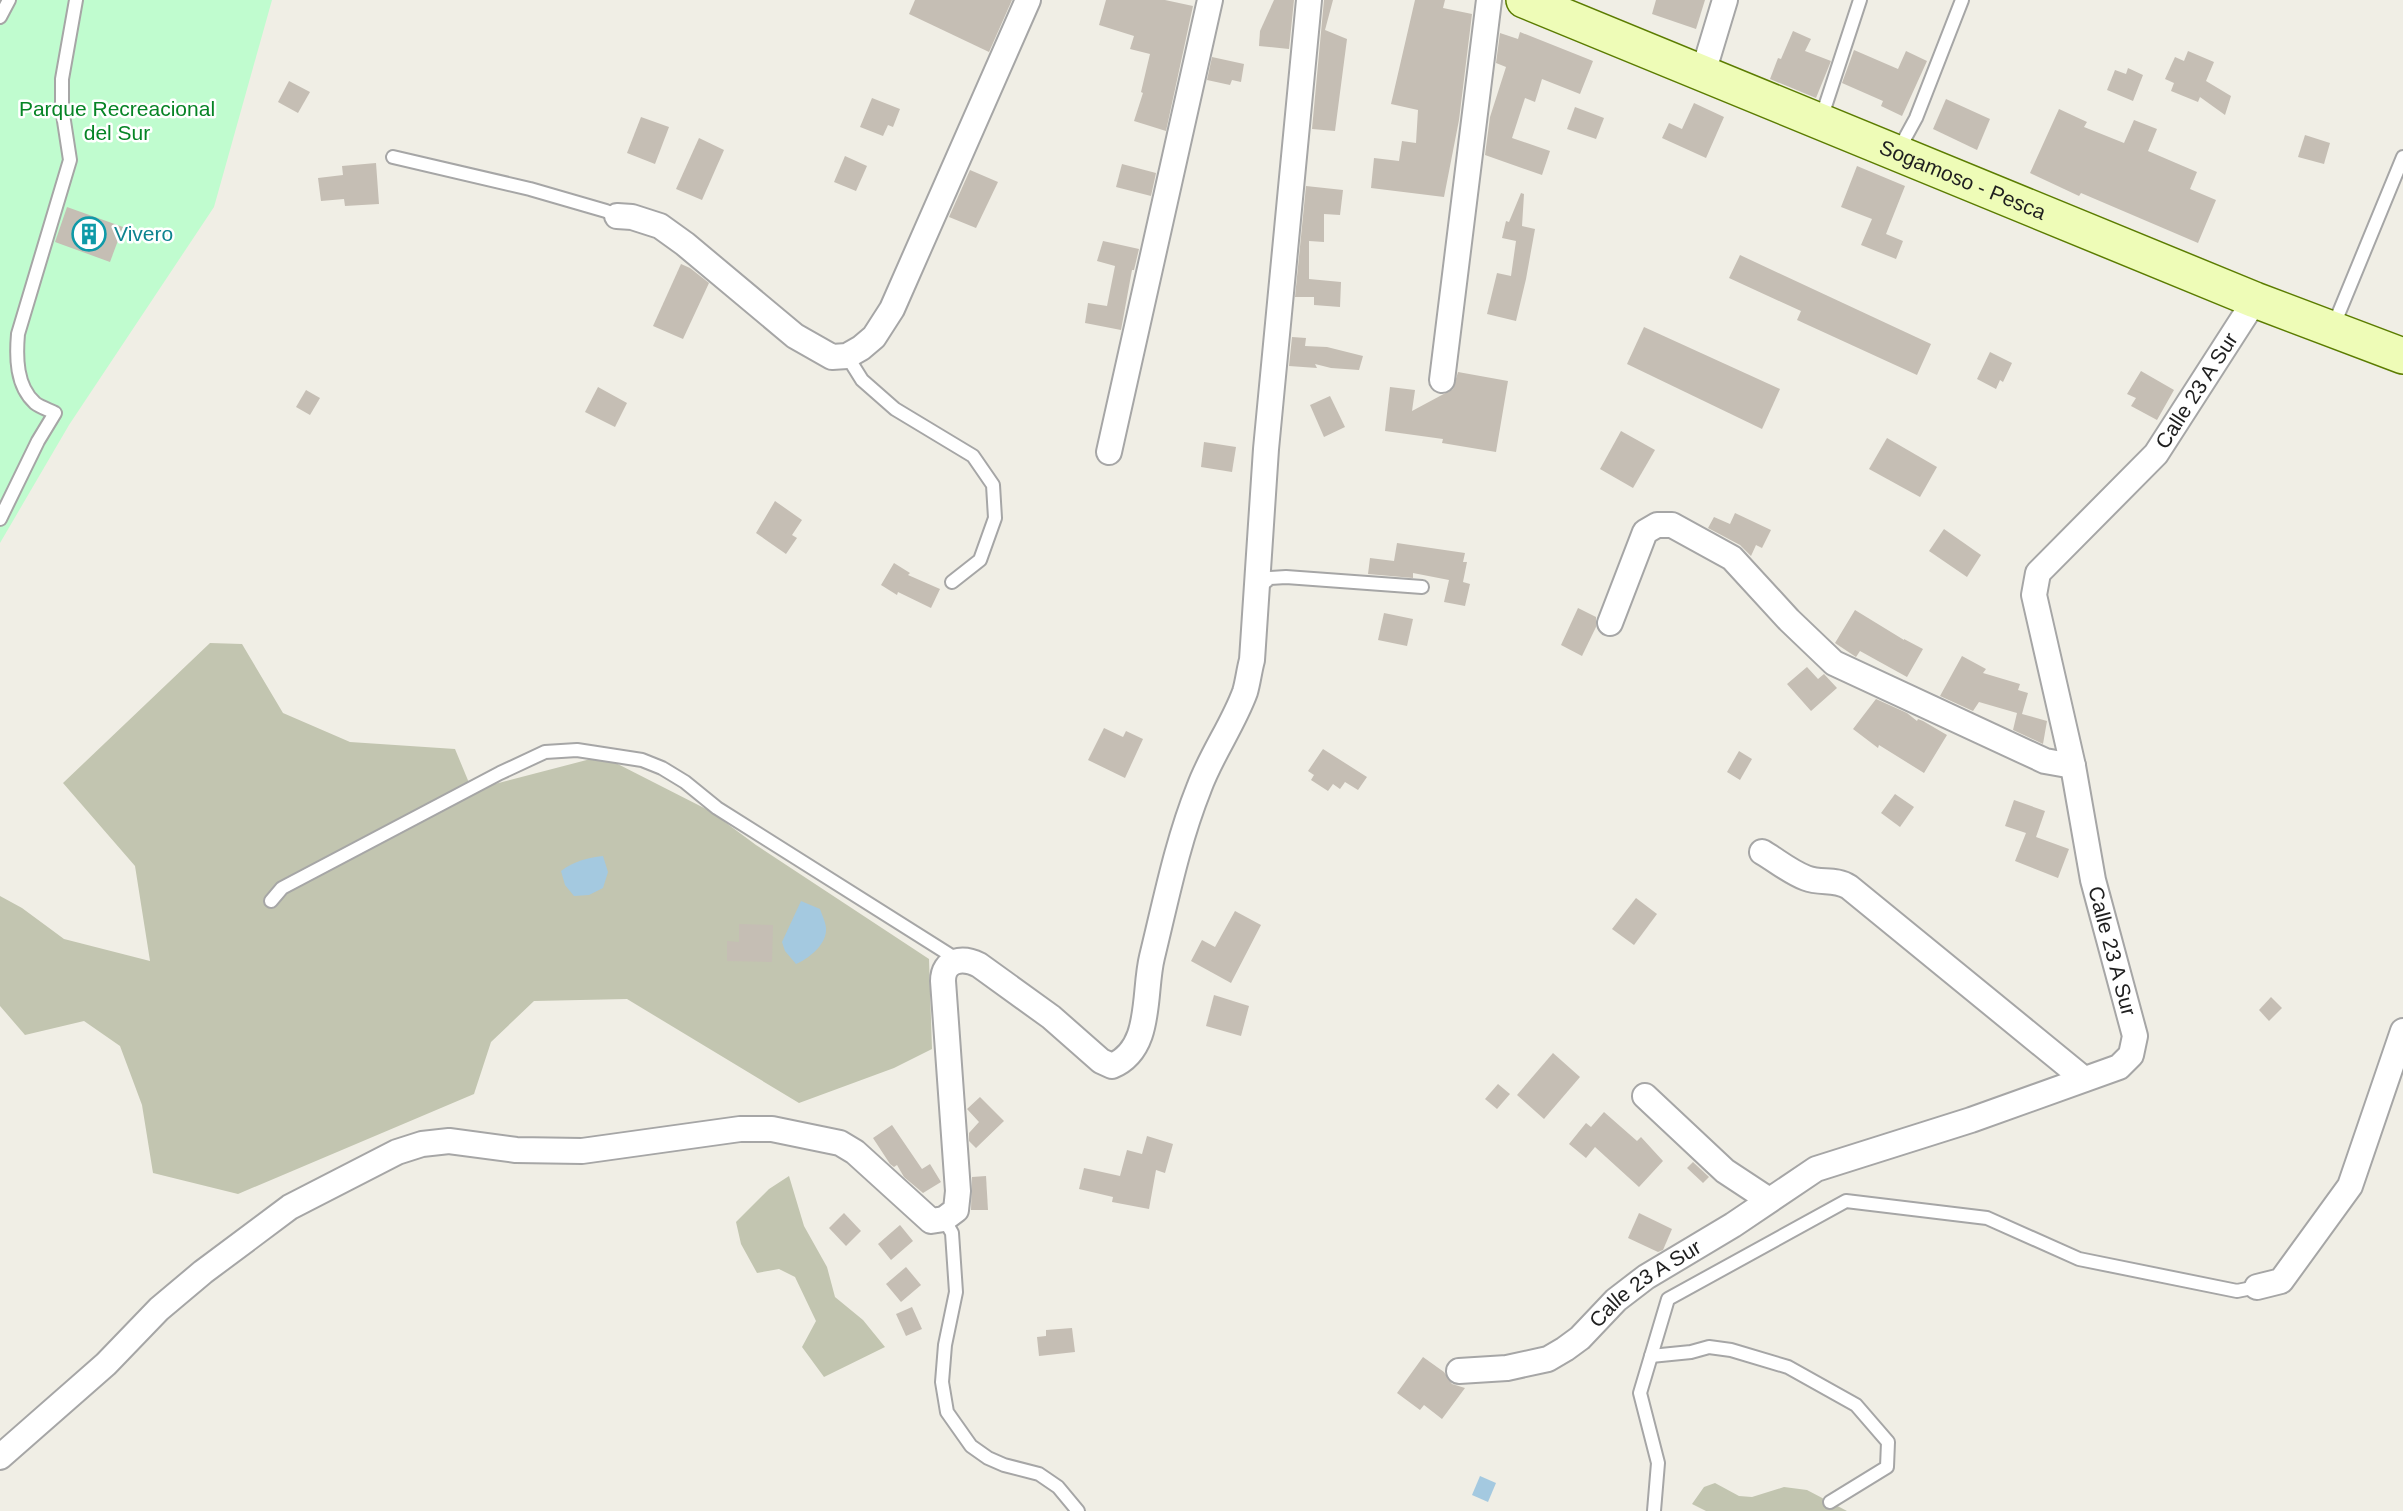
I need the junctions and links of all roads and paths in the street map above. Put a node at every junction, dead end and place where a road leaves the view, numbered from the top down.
1 (9, 0) edge
2 (76, 0) edge
3 (1028, 0) edge
4 (1210, 0) edge
5 (1309, 0) edge
6 (1489, 0) edge
7 (1524, 0) edge
8 (1724, 0) edge
9 (1860, 0) edge
10 (1962, 0) edge
11 (0, 17) edge
12 (1703, 74) junction
13 (1821, 121) junction
14 (1897, 153) junction
15 (393, 157) dead end
16 (2403, 157) edge
17 (617, 216) joint
18 (2255, 300) junction
19 (2333, 328) junction
20 (847, 356) junction
21 (2403, 356) edge
22 (1442, 380) dead end
23 (1109, 452) dead end
24 (0, 519) edge
25 (952, 582) dead end
26 (1422, 587) dead end
27 (1255, 591) junction
28 (1610, 623) dead end
29 (2073, 766) junction
30 (1762, 852) dead end
31 (271, 901) dead end
32 (958, 960) junction
33 (2403, 1031) edge
34 (2084, 1079) junction
35 (1645, 1096) dead end
36 (1769, 1199) junction
37 (944, 1219) junction
38 (2257, 1287) joint
39 (1651, 1356) junction
40 (1459, 1371) dead end
41 (0, 1457) edge
42 (1830, 1502) dead end
43 (1078, 1511) edge
44 (1654, 1511) edge

1 - 11 lane
2 - 24 lane
3 - 20 street
4 - 23 street
5 - 27 street
6 - 22 street
7 - 12 main road, Sogamoso - Pesca
8 - 12 street
9 - 13 lane
10 - 14 lane
12 - 13 main road, Sogamoso - Pesca
13 - 14 main road, Sogamoso - Pesca
14 - 18 main road, Sogamoso - Pesca
15 - 17 lane
16 - 19 lane
17 - 20 street
18 - 19 main road, Sogamoso - Pesca
18 - 29 street, Calle 23 A Sur
19 - 21 main road, Sogamoso - Pesca
20 - 25 lane
26 - 27 lane
27 - 32 street
28 - 29 street
29 - 34 street, Calle 23 A Sur
30 - 34 street
31 - 32 lane
32 - 37 street
33 - 38 street
34 - 36 street, Calle 23 A Sur
35 - 36 street
36 - 40 street, Calle 23 A Sur
37 - 41 street
37 - 43 lane
38 - 39 lane
39 - 42 lane
39 - 44 lane

